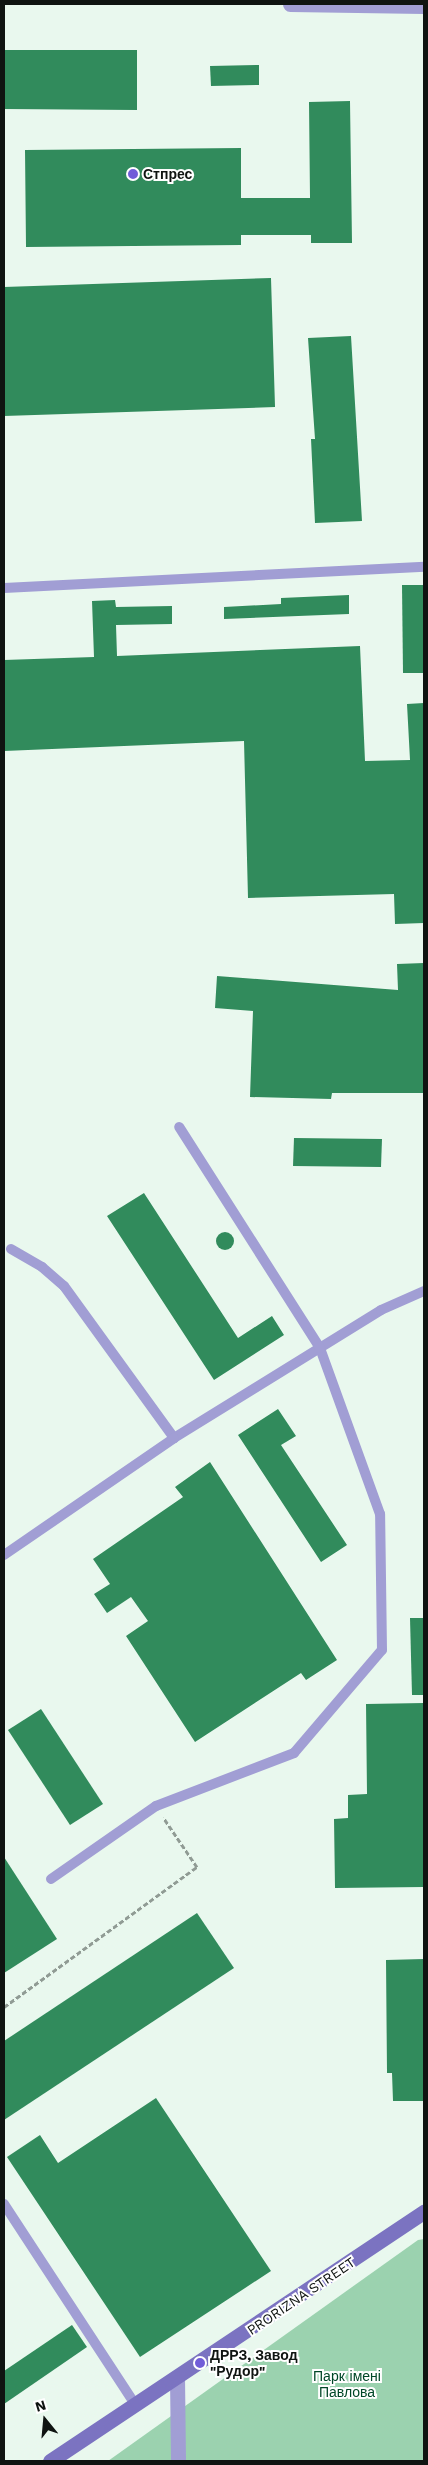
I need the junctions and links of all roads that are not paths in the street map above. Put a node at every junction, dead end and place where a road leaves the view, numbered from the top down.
1 (290, 4) edge
2 (424, 6) edge
3 (424, 568) edge
4 (4, 588) edge
5 (179, 1127) dead end
6 (12, 1249) dead end
7 (424, 1291) edge
8 (320, 1348) junction
9 (174, 1438) junction
10 (4, 1555) edge
11 (51, 1878) dead end
12 (4, 2204) edge
13 (424, 2212) edge
14 (177, 2377) junction
15 (136, 2404) junction
16 (50, 2461) edge
17 (178, 2461) edge

1 - 2 street
3 - 4 lane
5 - 8 lane
6 - 9 lane
7 - 8 lane
8 - 9 lane
8 - 11 lane
9 - 10 lane
12 - 15 lane
13 - 14 street, PRORIZNA STREET
14 - 15 street, PRORIZNA STREET
14 - 17 street
15 - 16 street, PRORIZNA STREET

